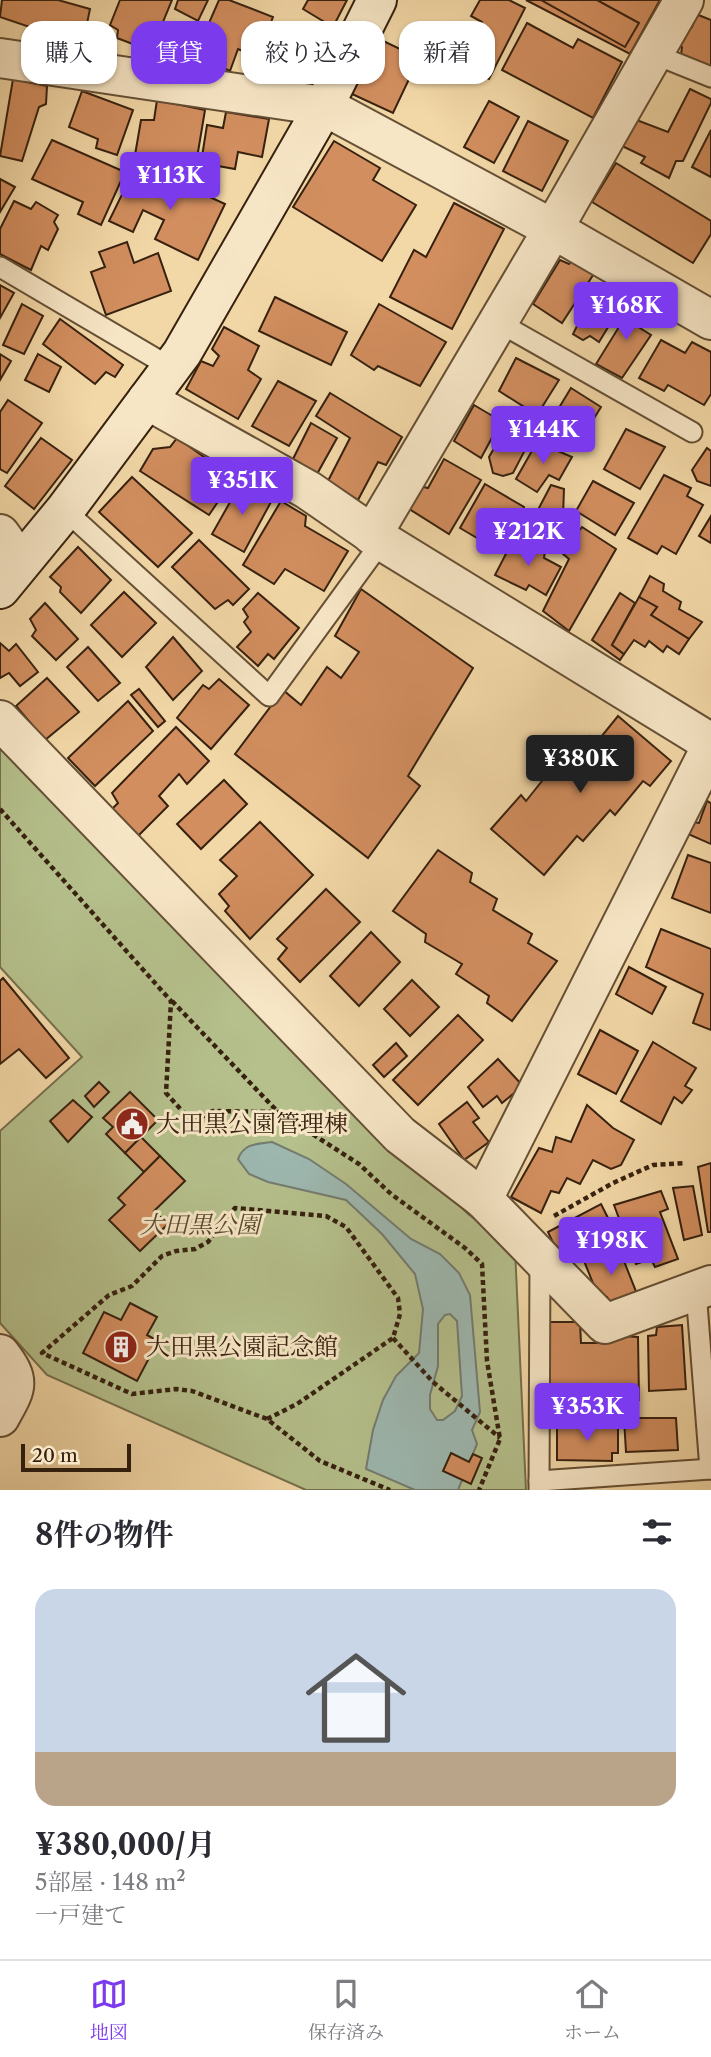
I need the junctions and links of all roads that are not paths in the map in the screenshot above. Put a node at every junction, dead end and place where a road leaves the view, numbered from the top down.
1 (377, 0) edge
2 (684, 0) edge
3 (654, 54) junction
4 (0, 58) edge
5 (711, 76) edge
6 (324, 106) junction
7 (553, 229) junction
8 (0, 267) edge
9 (711, 320) edge
10 (498, 322) junction
11 (170, 367) junction
12 (147, 400) junction
13 (692, 432) dead end
14 (65, 510) junction
15 (377, 538) junction
16 (7, 562) edge
17 (0, 720) edge
18 (711, 745) edge
19 (483, 1199) junction
20 (530, 1246) junction
21 (703, 1288) edge
22 (0, 1354) edge
23 (0, 1418) edge
24 (710, 1469) edge
25 (539, 1485) edge

1 - 6 street
2 - 3 street
3 - 5 lane
3 - 7 street
4 - 6 street
6 - 7 street
6 - 11 street
7 - 9 street
7 - 10 street
8 - 11 lane
10 - 13 lane
10 - 15 street
11 - 12 street
12 - 14 street
12 - 15 street
14 - 15 lane
14 - 16 street
15 - 18 street
17 - 19 street
18 - 19 street
19 - 20 street
20 - 21 street
20 - 25 lane
21 - 24 lane
22 - 23 street
24 - 25 lane

